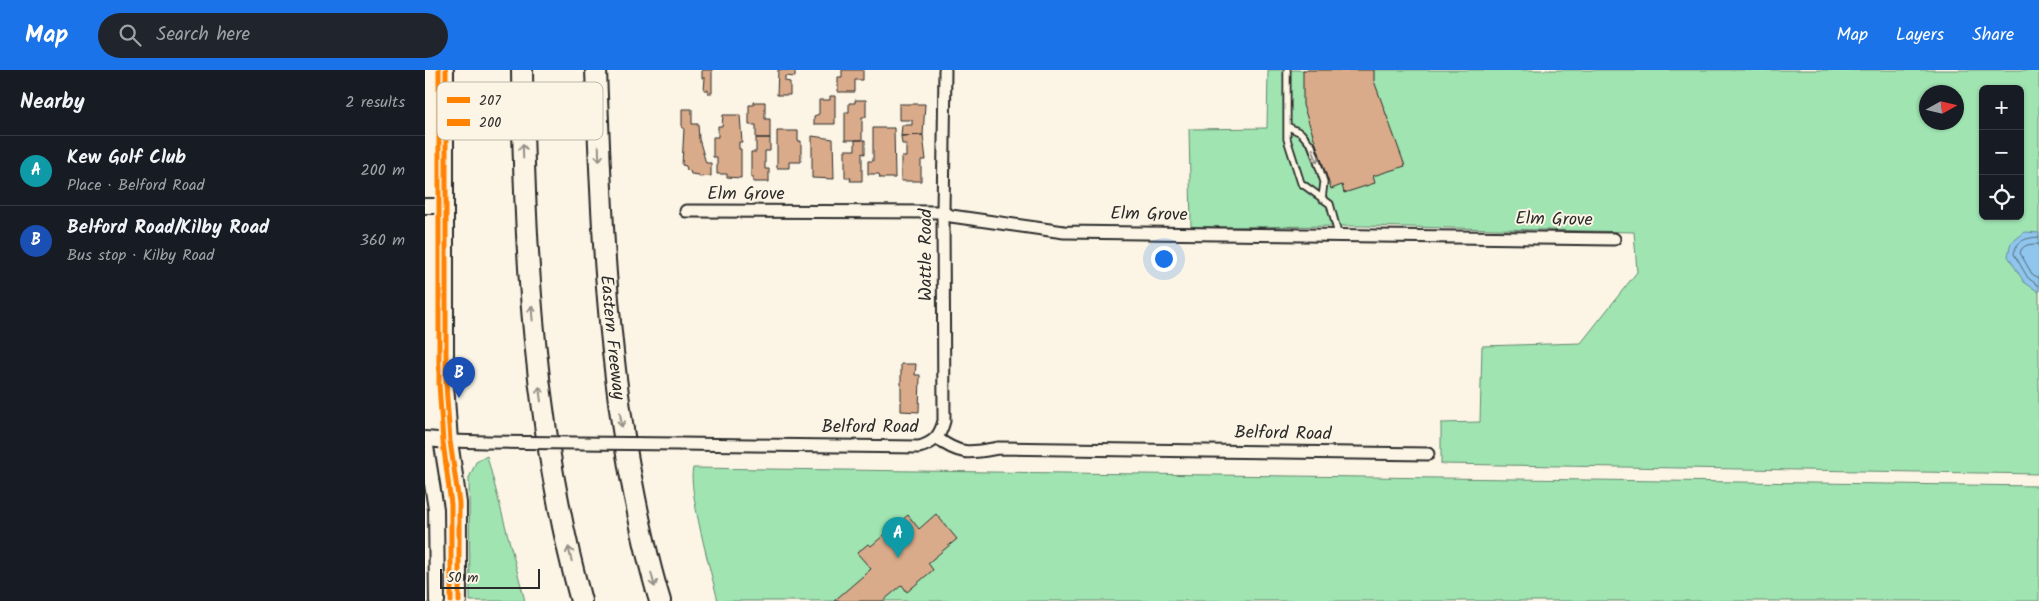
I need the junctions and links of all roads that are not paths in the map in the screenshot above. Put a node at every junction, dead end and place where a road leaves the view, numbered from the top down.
1 (945, 70) edge
2 (1287, 70) edge
3 (1287, 126) junction
4 (446, 140) edge
5 (524, 140) edge
6 (599, 140) edge
7 (1322, 198) junction
8 (425, 206) edge
9 (446, 206) junction
10 (686, 211) dead end
11 (943, 212) junction
12 (1338, 234) junction
13 (1613, 239) dead end
14 (937, 438) junction
15 (425, 440) edge
16 (450, 441) junction
17 (1428, 454) dead end
18 (437, 601) edge
19 (459, 601) edge
20 (581, 601) edge
21 (659, 601) edge

1 - 11 street, Wattle Road
2 - 3 lane
3 - 7 lane
3 -> 7 lane
4 - 9 street
20 -> 5 highway
6 -> 21 highway, Eastern Freeway
7 - 12 lane
8 - 9 street
9 - 16 street
10 - 11 street, Elm Grove
11 - 12 street, Elm Grove
11 - 14 street, Wattle Road
12 - 13 street, Elm Grove
14 - 16 street, Belford Road, bridge
14 - 17 street, Belford Road
15 - 16 street, Belford Road
15 - 18 street
16 - 19 street

